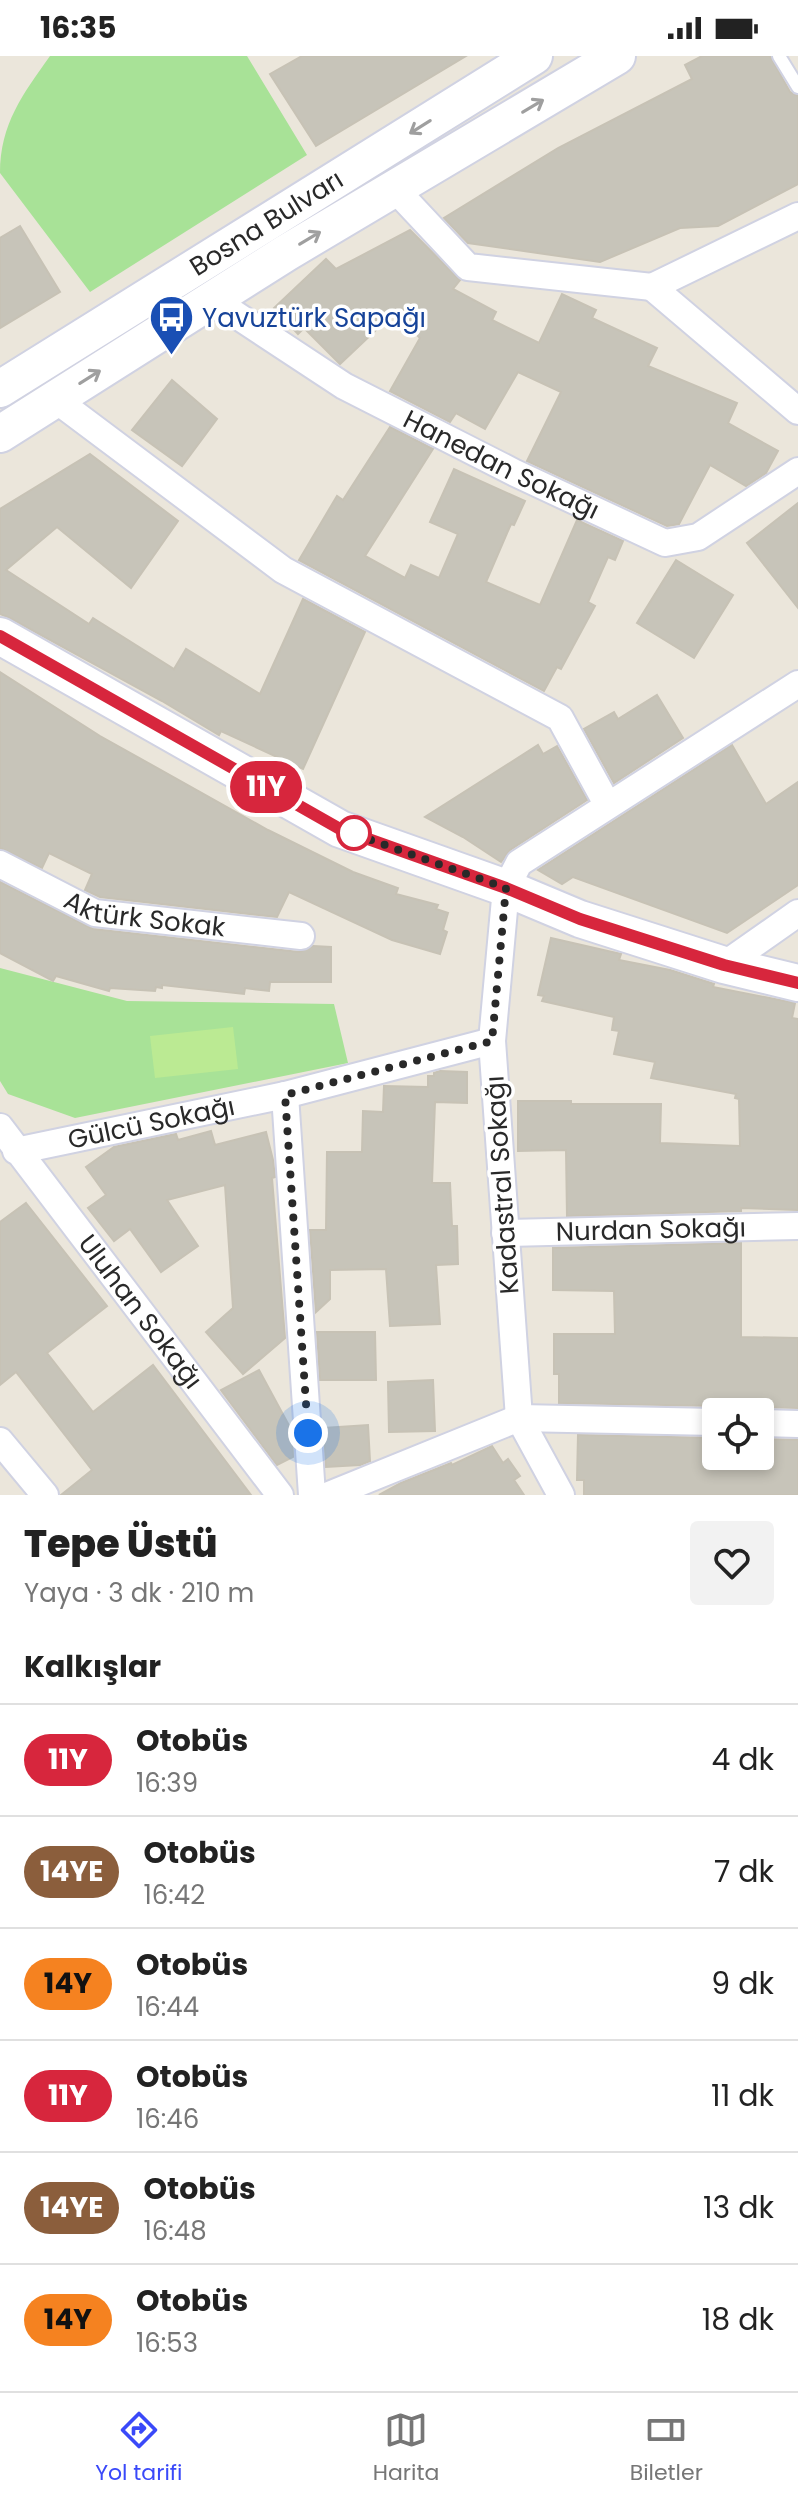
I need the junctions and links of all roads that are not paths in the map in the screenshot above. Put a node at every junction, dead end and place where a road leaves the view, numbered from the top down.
1 (534, 56) edge
2 (617, 56) edge
3 (779, 56) edge
4 (798, 87) edge
5 (394, 188) junction
6 (792, 222) edge
7 (652, 287) junction
8 (212, 299) junction
9 (0, 389) edge
10 (55, 399) junction
11 (798, 411) edge
12 (0, 434) edge
13 (798, 471) edge
14 (2, 641) edge
15 (798, 684) edge
16 (607, 804) junction
17 (0, 864) edge
18 (506, 888) junction
19 (798, 913) edge
20 (301, 936) dead end
21 (724, 965) junction
22 (798, 983) edge
23 (492, 1041) junction
24 (285, 1095) junction
25 (0, 1127) edge
26 (16, 1151) junction
27 (798, 1226) edge
28 (505, 1233) junction
29 (519, 1418) junction
30 (702, 1422) edge
31 (774, 1423) edge
32 (798, 1424) edge
33 (0, 1441) edge
34 (45, 1495) edge
35 (280, 1495) edge
36 (312, 1495) edge
37 (329, 1495) edge
38 (561, 1495) edge

1 -> 9 main road, Bosna Bulvarı
5 -> 2 main road, Bosna Bulvarı
3 - 4 lane
5 - 7 street
8 -> 5 main road, Bosna Bulvarı
6 - 7 street
7 - 11 street
10 -> 8 main road, Bosna Bulvarı
8 - 13 street, Hanedan Sokağı
10 - 12 main road, Bosna Bulvarı
10 - 16 street
14 - 18 main road
15 - 16 street
16 - 18 street
17 - 20 street, Aktürk Sokak
18 - 21 main road
18 - 23 street, Kadastral Sokağı
19 - 21 street
21 - 22 main road
23 - 24 street, Gülcü Sokağı
23 - 28 street, Kadastral Sokağı
24 - 26 street, Gülcü Sokağı
24 - 36 street
25 - 26 street, Uluhan Sokağı
26 - 35 street, Uluhan Sokağı
27 - 28 street, Nurdan Sokağı
28 - 29 street, Kadastral Sokağı
29 - 30 street
29 - 37 street
29 - 38 street, Kadastral Sokağı
31 - 32 street
33 - 34 street

